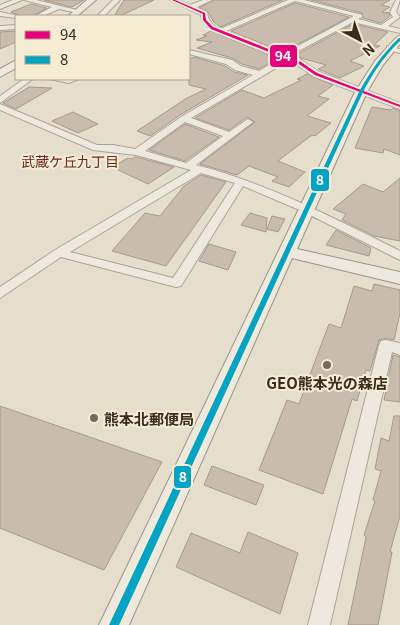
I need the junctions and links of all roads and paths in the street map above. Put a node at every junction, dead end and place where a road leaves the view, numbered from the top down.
1 (19, 0) edge
2 (27, 0) edge
3 (92, 0) edge
4 (117, 0) edge
5 (173, 0) edge
6 (209, 0) edge
7 (295, 0) edge
8 (399, 0) edge
9 (0, 7) edge
10 (57, 7) junction
11 (191, 7) junction
12 (0, 14) edge
13 (75, 14) edge
14 (40, 15) edge
15 (101, 15) edge
16 (15, 16) edge
17 (352, 20) junction
18 (15, 27) edge
19 (382, 27) junction
20 (0, 28) edge
21 (221, 31) junction
22 (400, 31) edge
23 (397, 46) edge
24 (190, 52) edge
25 (285, 57) junction
26 (15, 64) edge
27 (0, 74) edge
28 (260, 74) junction
29 (27, 80) edge
30 (361, 92) junction
31 (0, 100) edge
32 (400, 106) edge
33 (0, 107) edge
34 (184, 120) junction
35 (248, 122) dead end
36 (230, 134) junction
37 (137, 152) junction
38 (188, 166) junction
39 (200, 169) junction
40 (241, 180) junction
41 (306, 210) junction
42 (288, 252) junction
43 (60, 253) junction
44 (400, 256) edge
45 (400, 278) edge
46 (0, 292) edge
47 (400, 349) edge
48 (114, 625) edge
49 (319, 625) edge

1 - 9 street
2 - 10 street
3 - 13 street
4 - 15 street
5 - 11 street
6 - 11 street
7 - 17 street
7 - 21 street
8 - 19 street
10 - 13 street
10 - 14 street
11 - 21 street
12 - 16 street
17 - 19 street
17 - 25 street
18 - 20 street
19 - 22 street
21 - 25 street
23 - 30 street
24 - 28 street
25 - 28 street
25 - 30 street
26 - 27 street
28 - 34 street
29 - 31 street
30 - 32 street
30 - 41 street
33 - 37 street
34 - 36 street
34 - 37 street
35 - 36 street
36 - 38 street
37 - 38 street
38 - 39 street
39 - 40 street
39 - 43 street
40 - 41 street
40 - 43 street
41 - 42 street
41 - 44 street
42 - 45 street
42 - 48 street
43 - 46 street
47 - 49 street

